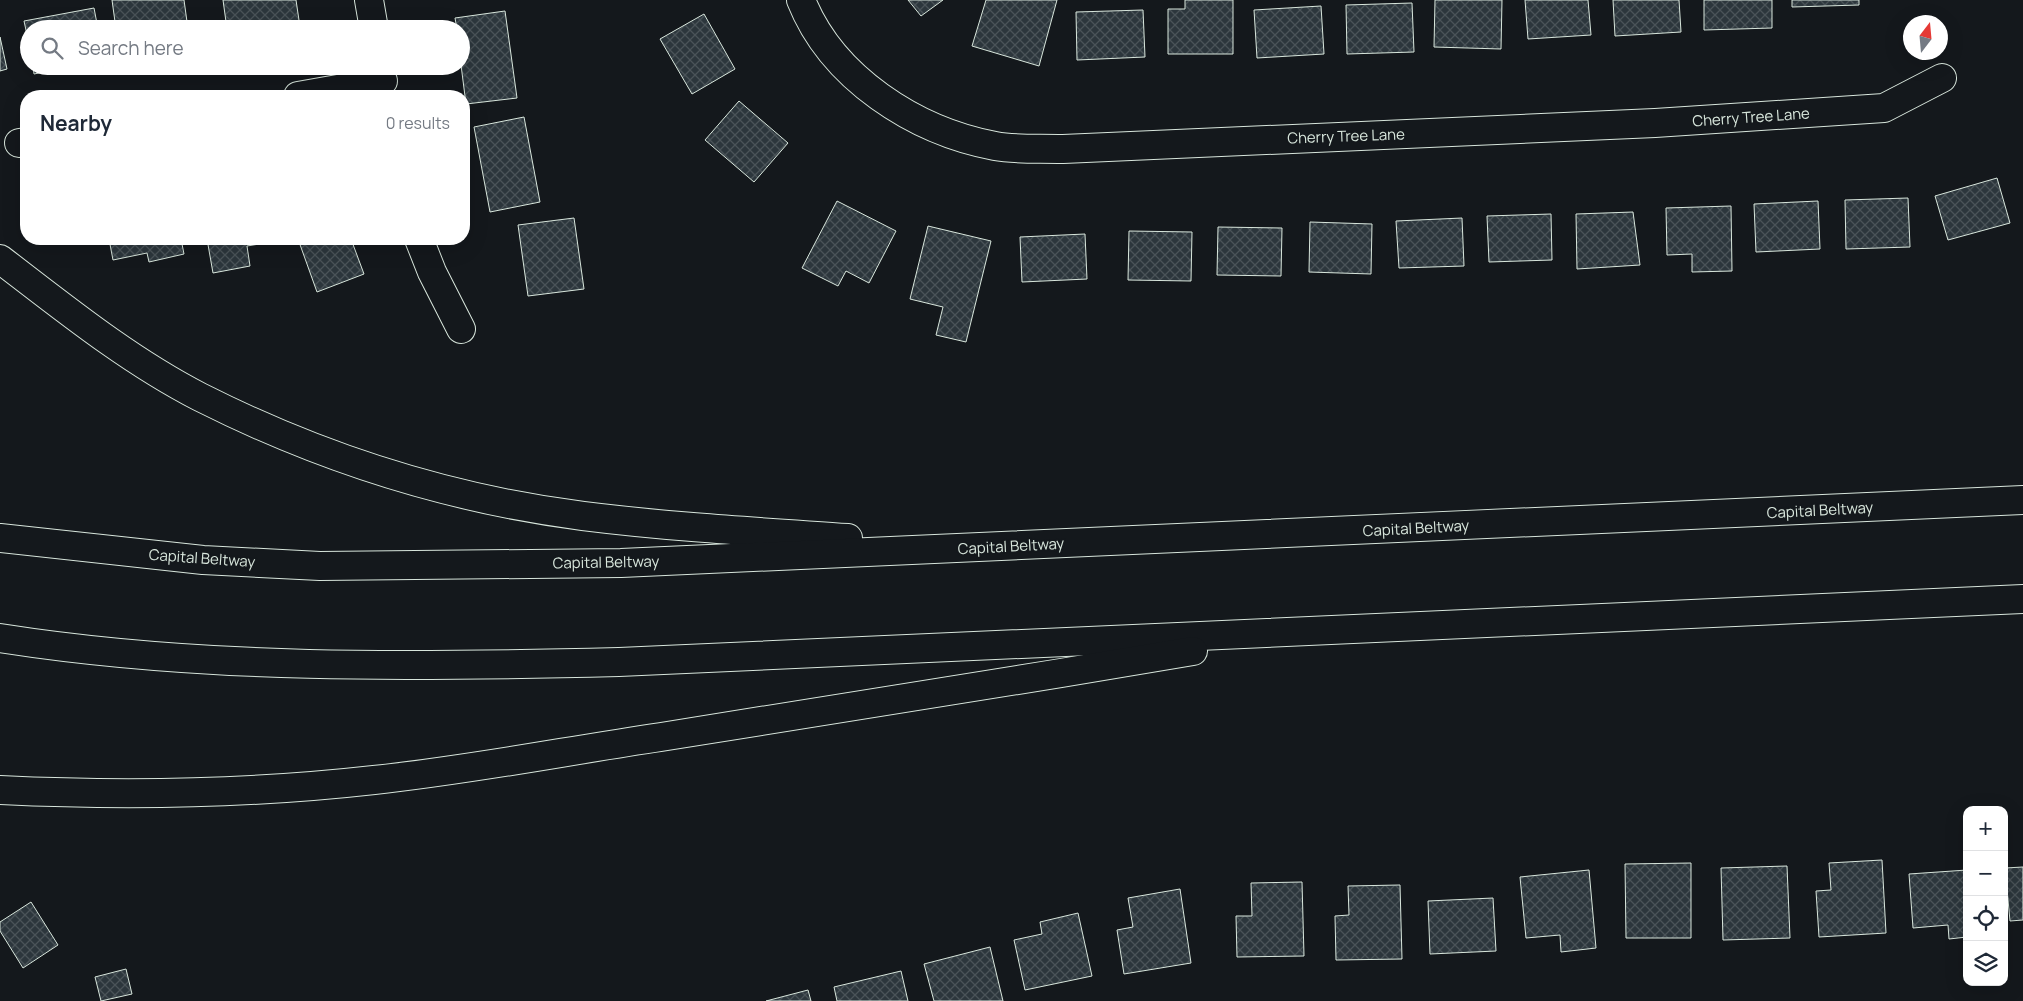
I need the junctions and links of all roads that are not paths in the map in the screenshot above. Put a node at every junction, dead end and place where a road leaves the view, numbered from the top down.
1 (370, 0) edge
2 (801, 0) edge
3 (373, 20) edge
4 (1942, 78) dead end
5 (383, 81) edge
6 (332, 90) edge
7 (422, 245) edge
8 (0, 259) edge
9 (461, 329) dead end
10 (2023, 500) edge
11 (0, 538) edge
12 (974, 547) junction
13 (2023, 599) edge
14 (1314, 631) junction
15 (0, 638) edge
16 (0, 790) edge

1 - 3 main road
2 - 4 main road, Cherry Tree Lane
5 - 6 main road
7 - 9 main road
8 - 12 main road
10 - 12 main road, Capital Beltway
11 - 12 main road, Capital Beltway
13 - 14 main road
14 - 15 main road
14 - 16 main road

